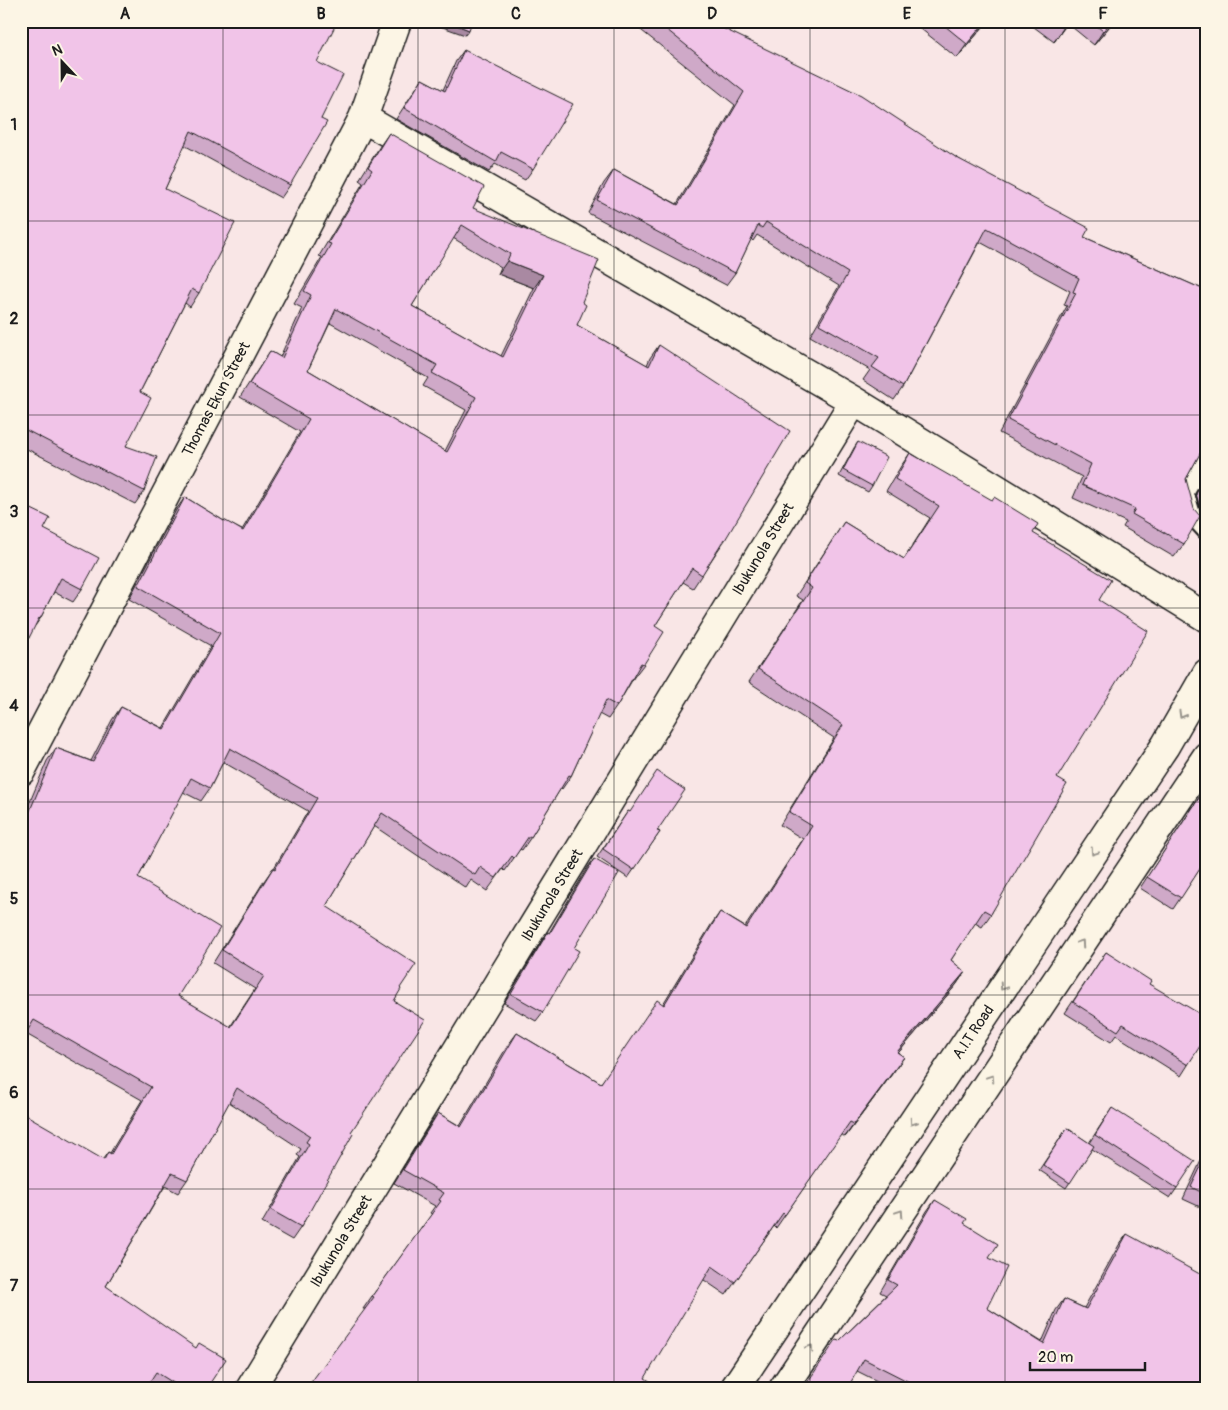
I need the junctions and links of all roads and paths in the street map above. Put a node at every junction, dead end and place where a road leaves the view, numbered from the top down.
1 (397, 21) edge
2 (363, 118) junction
3 (854, 401) junction
4 (1207, 456) edge
5 (1207, 534) edge
6 (1207, 618) edge
7 (1207, 673) edge
8 (1207, 756) edge
9 (21, 771) edge
10 (250, 1389) edge
11 (734, 1389) edge
12 (783, 1389) edge

1 - 2 street, Thomas Ekun Street
2 - 3 street
2 - 9 street, Thomas Ekun Street
3 - 6 street
3 - 10 street, Ibukunola Street
4 - 5 lane
7 -> 11 street, A.I.T Road
12 -> 8 street

